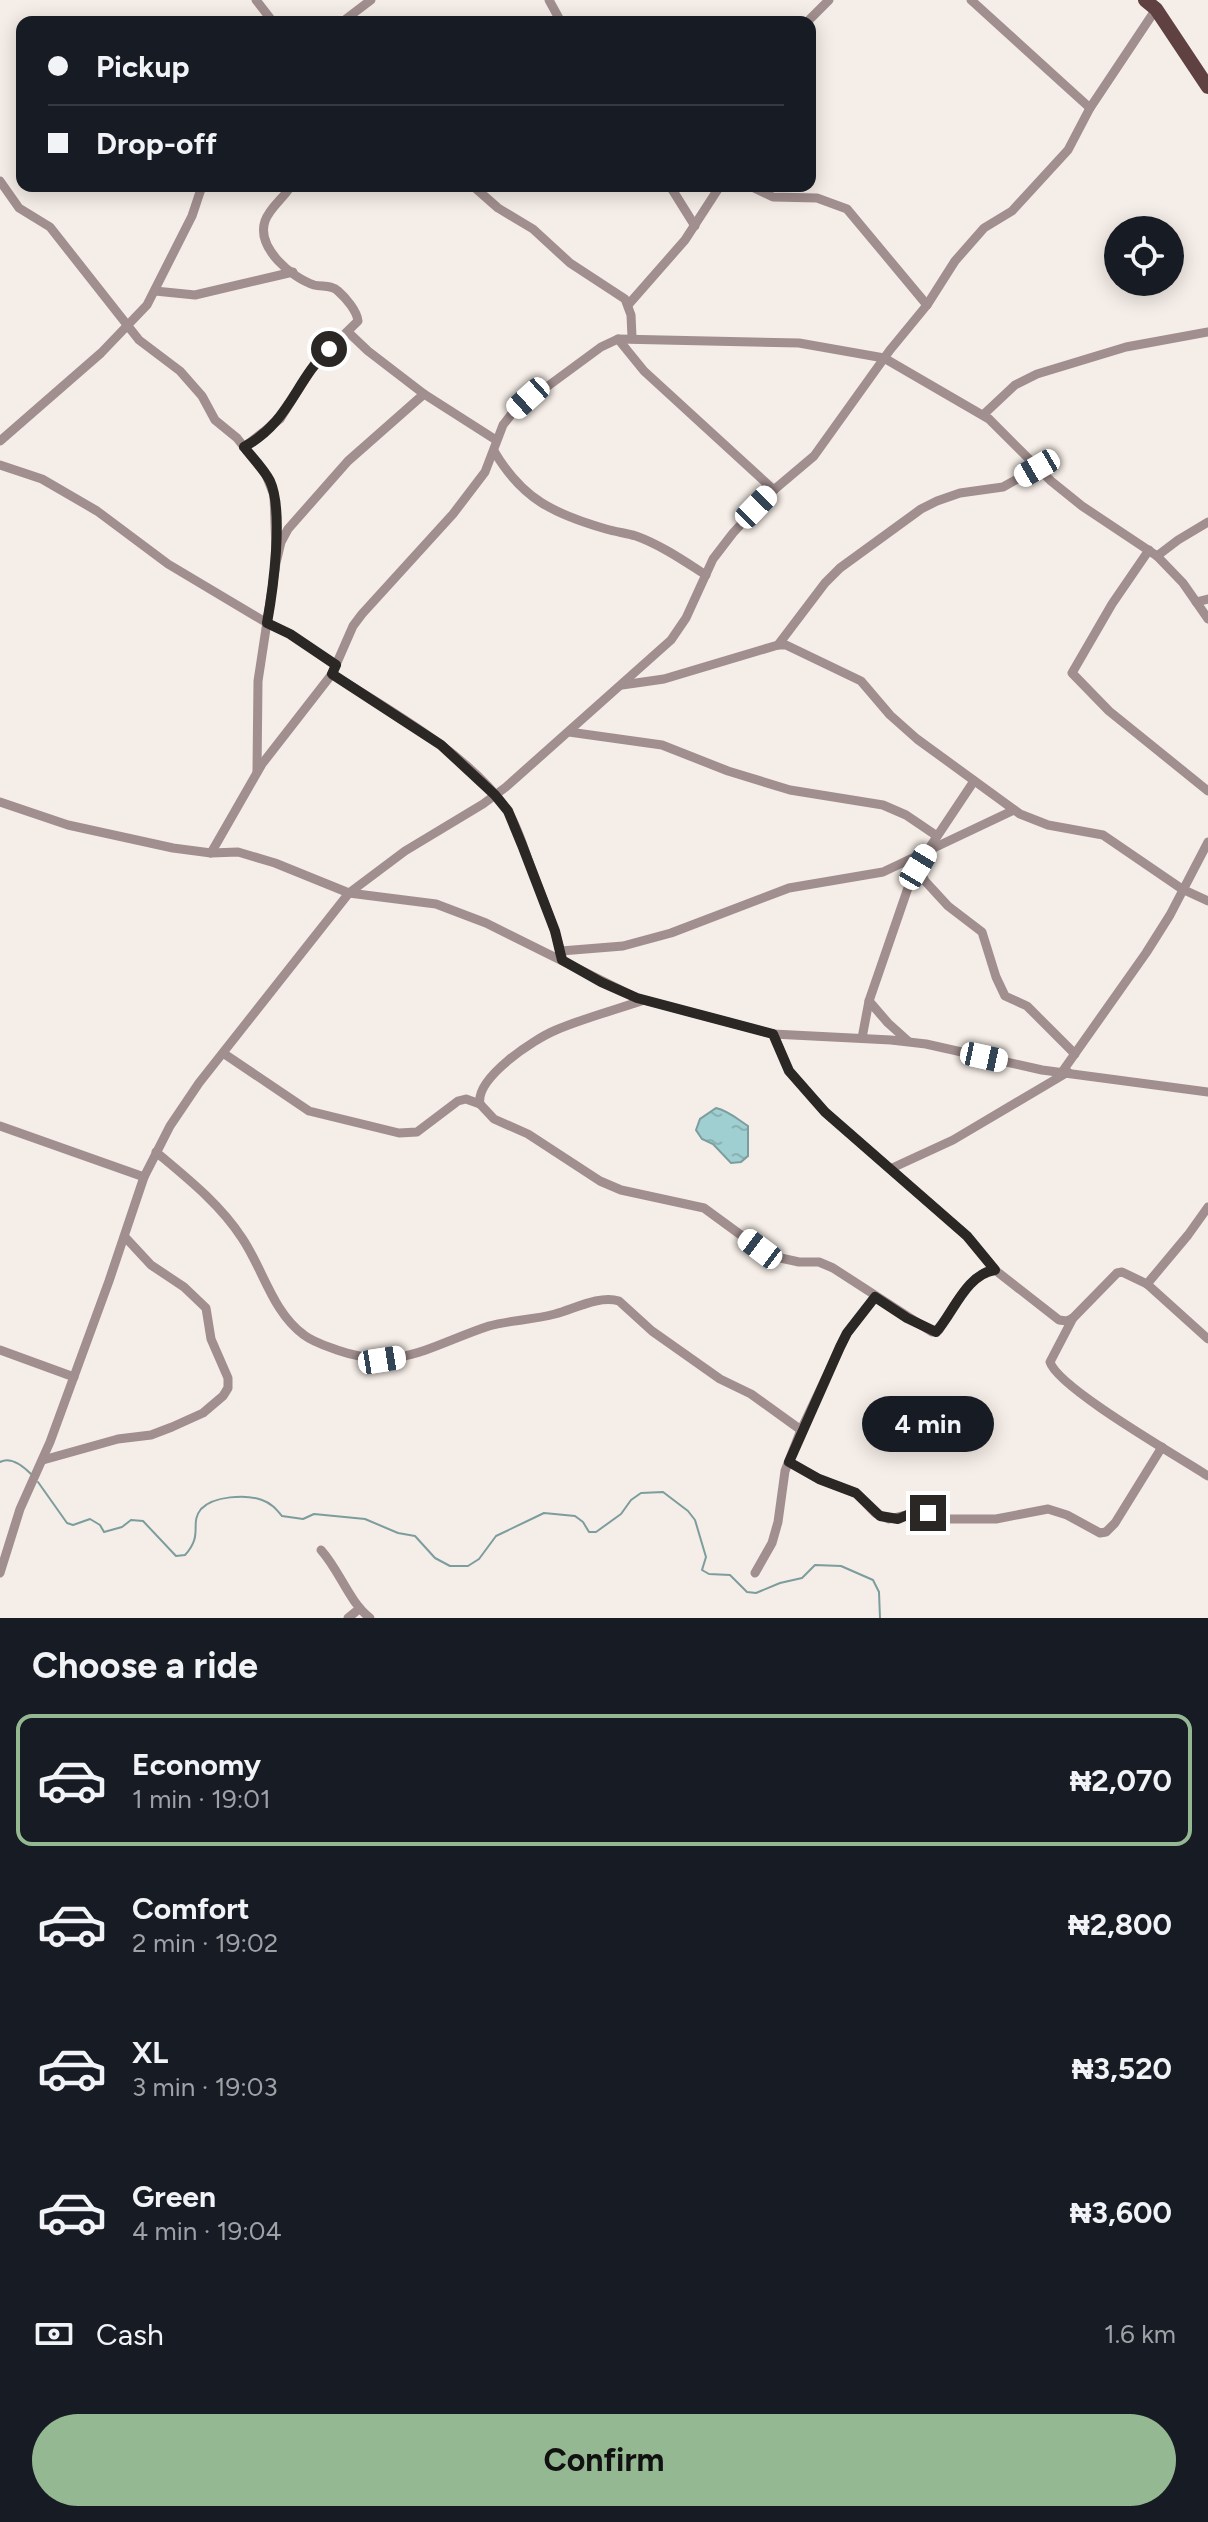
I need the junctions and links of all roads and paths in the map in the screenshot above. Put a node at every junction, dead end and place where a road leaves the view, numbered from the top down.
1 (256, 0) edge
2 (371, 0) edge
3 (829, 0) edge
4 (971, 0) edge
5 (1151, 5) edge
6 (268, 16) edge
7 (350, 16) edge
8 (813, 16) edge
9 (1208, 87) edge
10 (1090, 108) junction
11 (0, 181) edge
12 (200, 192) edge
13 (286, 192) edge
14 (480, 192) edge
15 (674, 192) edge
16 (716, 192) edge
17 (763, 192) edge
18 (695, 226) junction
19 (293, 272) junction
20 (155, 291) junction
21 (628, 305) junction
22 (927, 305) junction
23 (127, 327) junction
24 (348, 332) junction
25 (1208, 332) edge
26 (632, 337) junction
27 (618, 339) junction
28 (884, 358) junction
29 (424, 394) junction
30 (983, 415) junction
31 (0, 441) edge
32 (495, 445) junction
33 (244, 447) junction
34 (0, 465) edge
35 (1037, 468) junction
36 (774, 490) junction
37 (1208, 522) edge
38 (1153, 553) junction
39 (276, 563) junction
40 (706, 575) junction
41 (1208, 599) edge
42 (1196, 602) junction
43 (1208, 619) edge
44 (267, 623) junction
45 (778, 645) junction
46 (334, 669) junction
47 (622, 685) junction
48 (569, 732) junction
49 (257, 774) junction
50 (974, 781) junction
51 (1208, 791) edge
52 (495, 795) junction
53 (0, 802) edge
54 (1014, 810) junction
55 (937, 836) junction
56 (1208, 842) edge
57 (928, 850) junction
58 (211, 853) junction
59 (918, 867) junction
60 (1182, 889) junction
61 (349, 893) junction
62 (1208, 901) edge
63 (562, 956) junction
64 (646, 1000) junction
65 (869, 1001) junction
66 (773, 1034) junction
67 (862, 1038) junction
68 (910, 1042) junction
69 (223, 1053) junction
70 (1075, 1054) junction
71 (1065, 1072) junction
72 (1208, 1092) edge
73 (480, 1104) junction
74 (0, 1126) edge
75 (156, 1152) junction
76 (890, 1169) junction
77 (144, 1177) junction
78 (1208, 1207) edge
79 (125, 1237) junction
80 (995, 1270) junction
81 (1147, 1284) junction
82 (875, 1297) junction
83 (1073, 1318) junction
84 (1208, 1339) edge
85 (0, 1350) edge
86 (74, 1377) junction
87 (801, 1430) junction
88 (1162, 1447) junction
89 (43, 1460) junction
90 (789, 1462) junction
91 (1208, 1476) edge
92 (321, 1550) dead end
93 (0, 1573) edge
94 (755, 1573) dead end
95 (359, 1609) junction
96 (348, 1618) edge
97 (370, 1618) edge

1 - 6 street
2 - 7 street
3 - 8 street
4 - 10 street
5 - 9 main road
5 - 10 street
10 - 22 street
11 - 23 street
12 - 20 street
13 - 19 street
14 - 21 street
15 - 18 street
16 - 18 street
17 - 22 street
18 - 21 street
19 - 20 street
19 - 24 street
20 - 23 street
21 - 26 street
22 - 28 street
23 - 31 street
23 - 33 street
24 - 29 street
24 - 33 street
25 - 30 street
26 - 27 street
26 - 28 street
27 - 32 street
27 - 36 street
28 - 30 street
28 - 36 street
29 - 32 street
29 - 39 street
30 - 35 street
32 - 40 street
32 - 46 street
33 - 39 street
34 - 44 street
35 - 38 street
35 - 45 street
36 - 40 street
37 - 38 street
38 - 42 street
38 - 51 street
39 - 44 street
40 - 47 street
41 - 42 street
42 - 43 street
44 - 46 street
44 - 49 street
45 - 47 street
45 - 50 street
46 - 49 street
46 - 52 street
47 - 48 street
48 - 52 street
48 - 55 street
49 - 58 street
50 - 54 street
50 - 55 street
52 - 61 street
52 - 63 street
53 - 58 street
54 - 57 street
54 - 60 street
55 - 57 street
56 - 60 street
57 - 59 street
57 - 63 street
58 - 61 street
59 - 65 street
59 - 70 street
60 - 62 street
60 - 70 street
61 - 63 street
61 - 69 street
63 - 64 street
64 - 66 street
64 - 73 street
65 - 67 street
65 - 68 street
66 - 67 street
66 - 76 street
67 - 68 street
68 - 71 street
69 - 73 street
69 - 75 street
70 - 71 street
71 - 72 street
71 - 76 street
73 - 82 street
74 - 77 street
75 - 77 street
75 - 87 street
76 - 80 street
77 - 79 street
78 - 81 street
79 - 86 street
79 - 89 street
80 - 82 street
80 - 83 street
81 - 83 street
81 - 84 street
82 - 87 street
83 - 88 street
85 - 86 street
86 - 89 street
87 - 90 street
88 - 90 street
88 - 91 street
89 - 93 street
90 - 94 street
92 - 95 street
95 - 96 street
95 - 97 street

